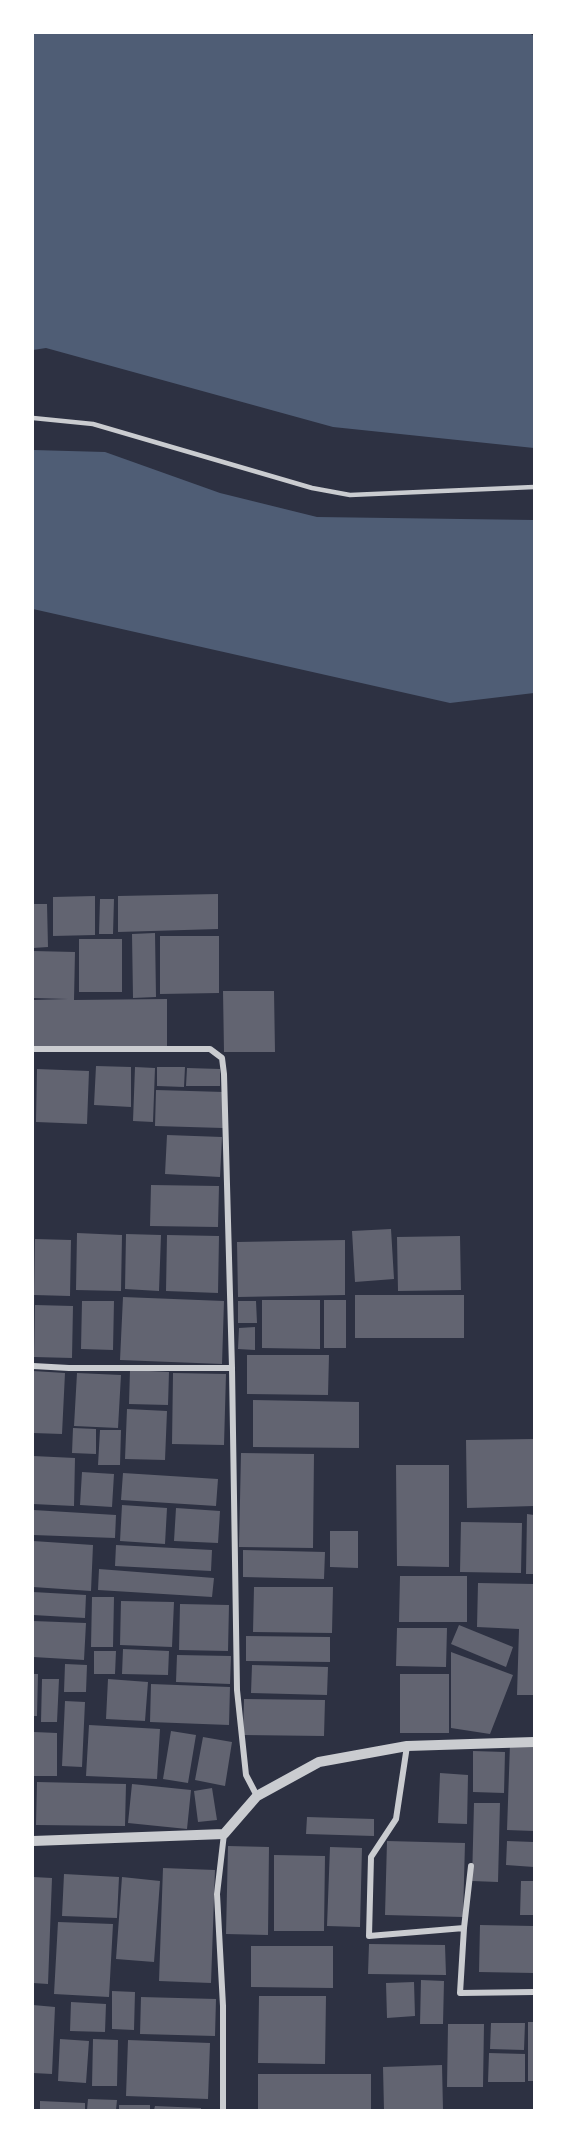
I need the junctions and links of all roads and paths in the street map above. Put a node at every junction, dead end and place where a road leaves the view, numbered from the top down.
1 (33, 418) edge
2 (534, 487) edge
3 (33, 1049) edge
4 (33, 1366) edge
5 (232, 1368) junction
6 (534, 1742) edge
7 (407, 1746) junction
8 (257, 1796) junction
9 (225, 1834) junction
10 (33, 1841) edge
11 (471, 1866) dead end
12 (464, 1928) junction
13 (534, 1992) edge
14 (223, 2110) edge

1 - 2 lane
3 - 5 street
4 - 5 street
5 - 8 street
6 - 7 street
7 - 8 street
7 - 12 street
8 - 9 street
9 - 10 street
9 - 14 street
11 - 12 street
12 - 13 street

